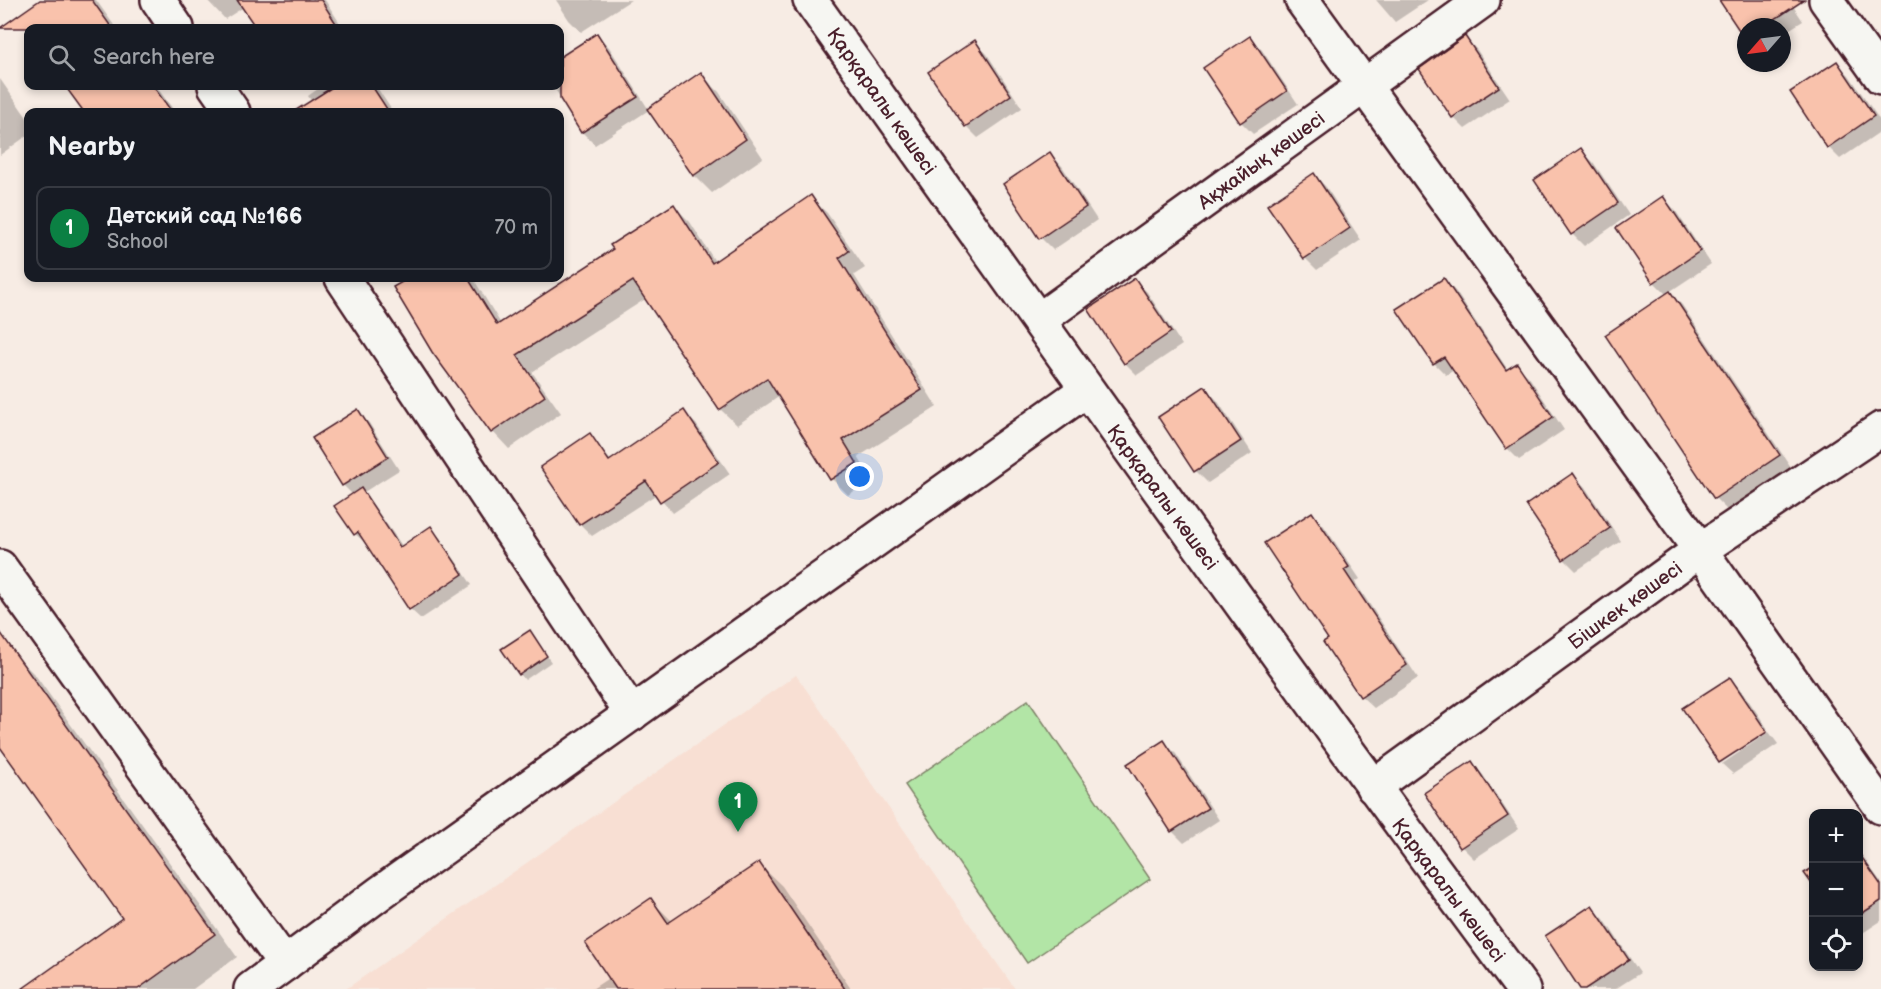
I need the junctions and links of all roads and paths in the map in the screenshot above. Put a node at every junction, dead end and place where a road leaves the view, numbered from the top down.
1 (158, 0) edge
2 (810, 0) edge
3 (1302, 0) edge
4 (1484, 0) edge
5 (1826, 0) edge
6 (174, 24) edge
7 (1881, 77) edge
8 (1363, 87) junction
9 (218, 90) edge
10 (230, 108) edge
11 (345, 282) edge
12 (1038, 320) junction
13 (1086, 390) junction
14 (1881, 429) edge
15 (1700, 550) junction
16 (0, 567) edge
17 (632, 714) junction
18 (1373, 787) junction
19 (1881, 807) edge
20 (285, 964) junction
21 (251, 989) edge
22 (1523, 989) edge

1 - 6 street
2 - 12 street, Қарқаралы көшесі
3 - 8 street
4 - 8 street, Ақжайық көшесі
5 - 7 street
8 - 12 street, Ақжайық көшесі
8 - 15 street
9 - 10 street
11 - 17 street
12 - 13 street, Қарқаралы көшесі
13 - 17 street
13 - 18 street, Қарқаралы көшесі
14 - 15 street, Бішкек көшесі
15 - 18 street, Бішкек көшесі
15 - 19 street
16 - 20 street
17 - 20 street
18 - 22 street, Қарқаралы көшесі
20 - 21 street

